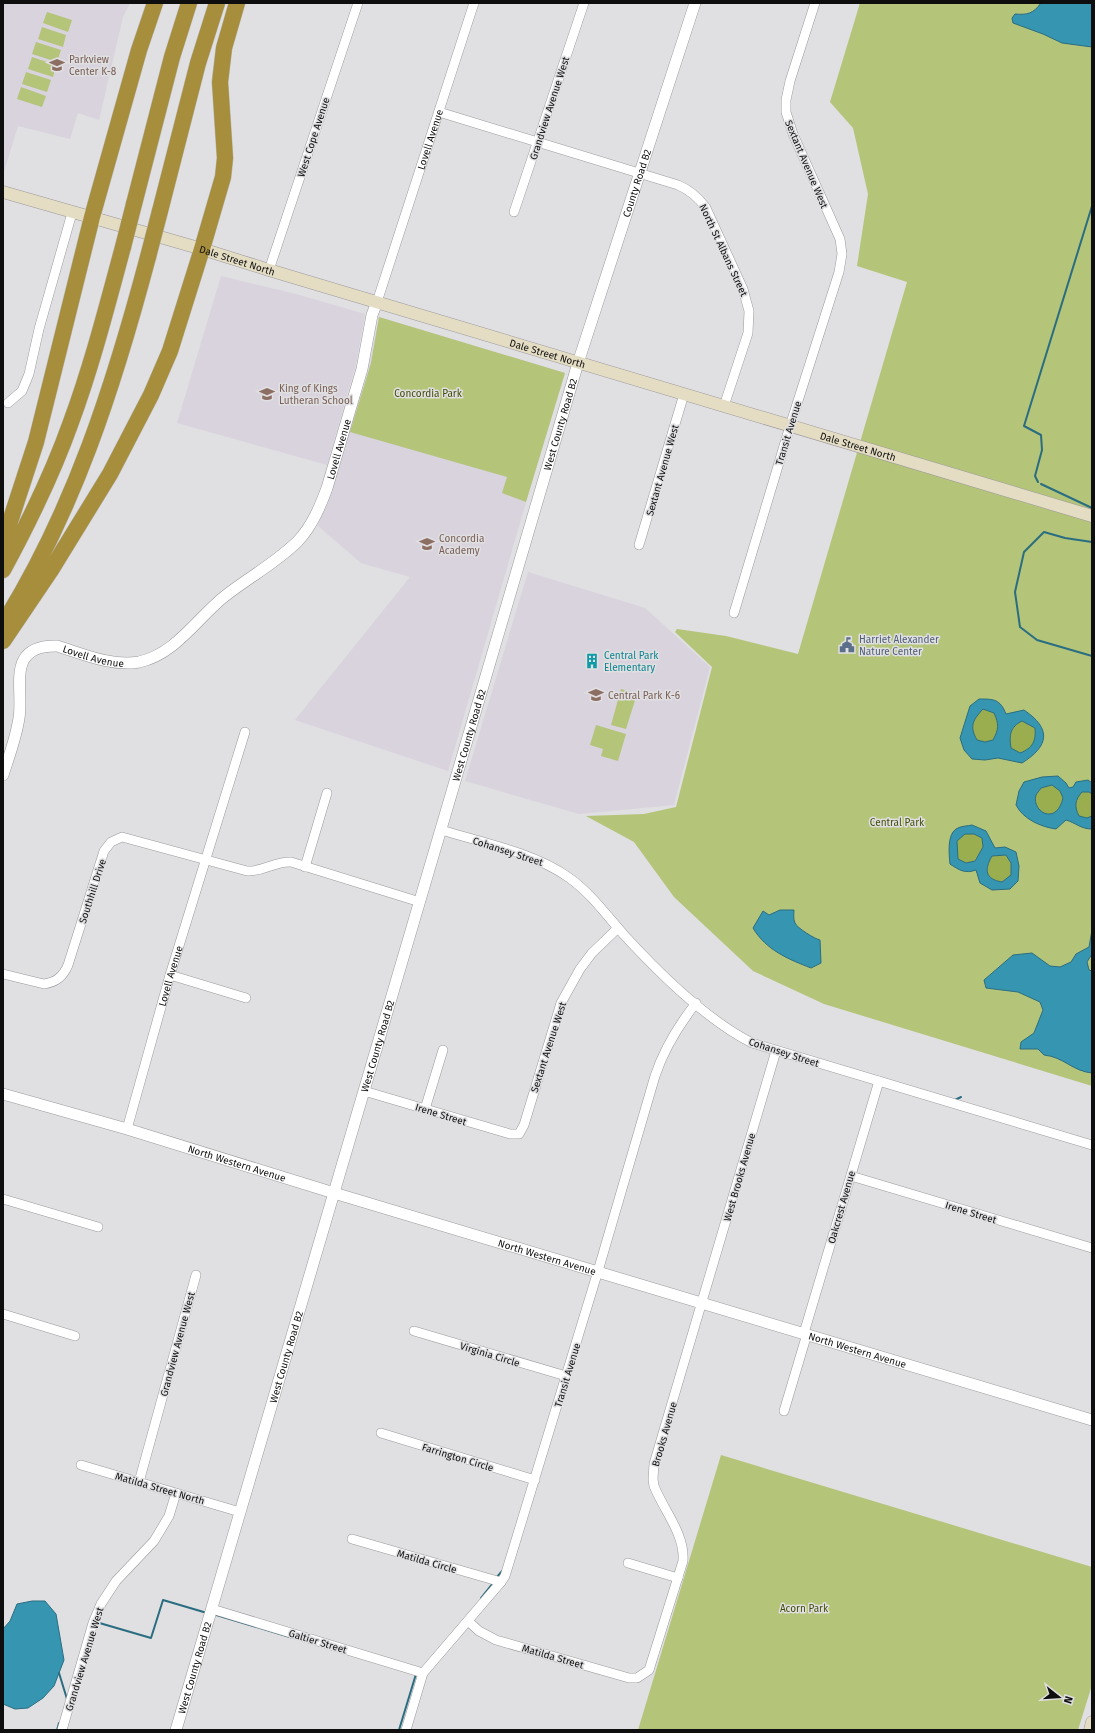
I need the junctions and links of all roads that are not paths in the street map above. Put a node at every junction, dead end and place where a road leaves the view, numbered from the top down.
1 (155, 3) edge
2 (189, 3) edge
3 (217, 3) edge
4 (237, 3) edge
5 (358, 3) edge
6 (474, 3) edge
7 (584, 3) edge
8 (695, 3) edge
9 (815, 3) edge
10 (439, 112) junction
11 (538, 142) junction
12 (640, 172) junction
13 (3, 192) edge
14 (514, 212) dead end
15 (72, 213) junction
16 (92, 217) junction
17 (202, 249) junction
18 (842, 254) joint
19 (269, 270) junction
20 (377, 302) junction
21 (578, 363) junction
22 (684, 394) junction
23 (8, 402) dead end
24 (724, 406) junction
25 (790, 426) junction
26 (1092, 516) edge
27 (3, 543) edge
28 (640, 545) dead end
29 (3, 570) edge
30 (734, 613) dead end
31 (3, 624) edge
32 (3, 641) edge
33 (245, 732) dead end
34 (3, 775) edge
35 (327, 793) dead end
36 (441, 830) junction
37 (206, 861) junction
38 (305, 867) junction
39 (420, 902) junction
40 (618, 928) junction
41 (3, 974) edge
42 (170, 975) junction
43 (246, 998) dead end
44 (696, 1003) junction
45 (443, 1050) dead end
46 (776, 1051) junction
47 (879, 1081) junction
48 (364, 1091) junction
49 (3, 1094) edge
50 (425, 1109) junction
51 (127, 1129) junction
52 (519, 1134) joint
53 (1092, 1145) edge
54 (851, 1176) junction
55 (334, 1193) junction
56 (3, 1199) edge
57 (98, 1227) dead end
58 (1092, 1248) edge
59 (598, 1271) junction
60 (196, 1275) dead end
61 (702, 1302) junction
62 (3, 1314) edge
63 (414, 1331) dead end
64 (805, 1333) junction
65 (75, 1336) dead end
66 (566, 1376) junction
67 (784, 1411) dead end
68 (1092, 1420) edge
69 (382, 1433) dead end
70 (81, 1465) dead end
71 (535, 1480) junction
72 (139, 1482) junction
73 (176, 1493) junction
74 (240, 1512) junction
75 (352, 1539) dead end
76 (628, 1564) dead end
77 (678, 1578) junction
78 (501, 1582) junction
79 (212, 1609) junction
80 (468, 1621) junction
81 (423, 1673) junction
82 (643, 1675) joint
83 (1092, 1722) edge
84 (62, 1730) edge
85 (176, 1730) edge
86 (406, 1730) edge
87 (1090, 1730) edge

1 - 16 highway
2 - 29 highway, bridge
3 - 31 highway, bridge
4 - 17 highway
5 - 19 street, West Cope Avenue
6 - 10 street, Lovell Avenue
7 - 11 street, Grandview Avenue West
8 - 12 street, County Road B2
9 - 18 street, Sextant Avenue West
10 - 11 street, North St Albans Street
10 - 20 street, Lovell Avenue
11 - 12 street, North St Albans Street
11 - 14 street, Grandview Avenue West
12 - 21 street, County Road B2
12 - 24 street, North St Albans Street
13 - 15 main road, Dale Street North
15 - 16 main road, Dale Street North
15 - 23 street
16 - 17 main road, Dale Street North
16 - 27 highway
17 - 19 main road, Dale Street North
17 - 32 highway
18 - 25 street, Transit Avenue
19 - 20 main road, Dale Street North
20 - 21 main road, Dale Street North
20 - 34 street, Lovell Avenue
21 - 22 main road, Dale Street North
21 - 36 street, West County Road B2
22 - 24 main road, Dale Street North
22 - 28 street, Sextant Avenue West
24 - 25 main road, Dale Street North
25 - 26 main road, Dale Street North
25 - 30 street, Transit Avenue
33 - 37 street, Lovell Avenue
35 - 38 street
36 - 39 street, West County Road B2
36 - 40 street, Cohansey Street
37 - 38 street
37 - 41 street, Southhill Drive
37 - 42 street, Lovell Avenue
38 - 39 street
39 - 48 street, West County Road B2
40 - 44 street, Cohansey Street
40 - 52 street, Sextant Avenue West
42 - 43 street
42 - 51 street, Lovell Avenue
44 - 46 street, Cohansey Street
44 - 59 street, Transit Avenue
45 - 50 street
46 - 47 street, Cohansey Street
46 - 61 street, West Brooks Avenue
47 - 53 street, Cohansey Street
47 - 54 street, Oakcrest Avenue
48 - 50 street, Irene Street
48 - 55 street, West County Road B2
49 - 51 street, North Western Avenue
50 - 52 street, Irene Street
51 - 55 street, North Western Avenue
54 - 58 street, Irene Street
54 - 64 street, Oakcrest Avenue
55 - 59 street, North Western Avenue
55 - 74 street, West County Road B2
56 - 57 street
59 - 61 street, North Western Avenue
59 - 66 street, Transit Avenue
60 - 72 street, Grandview Avenue West
61 - 64 street, North Western Avenue
61 - 77 street, Brooks Avenue
62 - 65 street
63 - 66 street, Virginia Circle
64 - 67 street, Oakcrest Avenue
64 - 68 street, North Western Avenue
66 - 71 street, Transit Avenue
69 - 71 street, Farrington Circle
70 - 72 street, Matilda Street North
71 - 78 street, Transit Avenue
72 - 73 street, Matilda Street North
73 - 74 street, Matilda Street North
73 - 84 street, Grandview Avenue West
74 - 79 street, West County Road B2
75 - 78 street, Matilda Circle
76 - 77 street
77 - 82 street, Brooks Avenue
78 - 80 street, Transit Avenue
79 - 81 street, Galtier Street
79 - 85 street, West County Road B2
80 - 81 street, Transit Avenue
80 - 82 street, Matilda Street
81 - 86 street, Transit Avenue
83 - 87 main road

